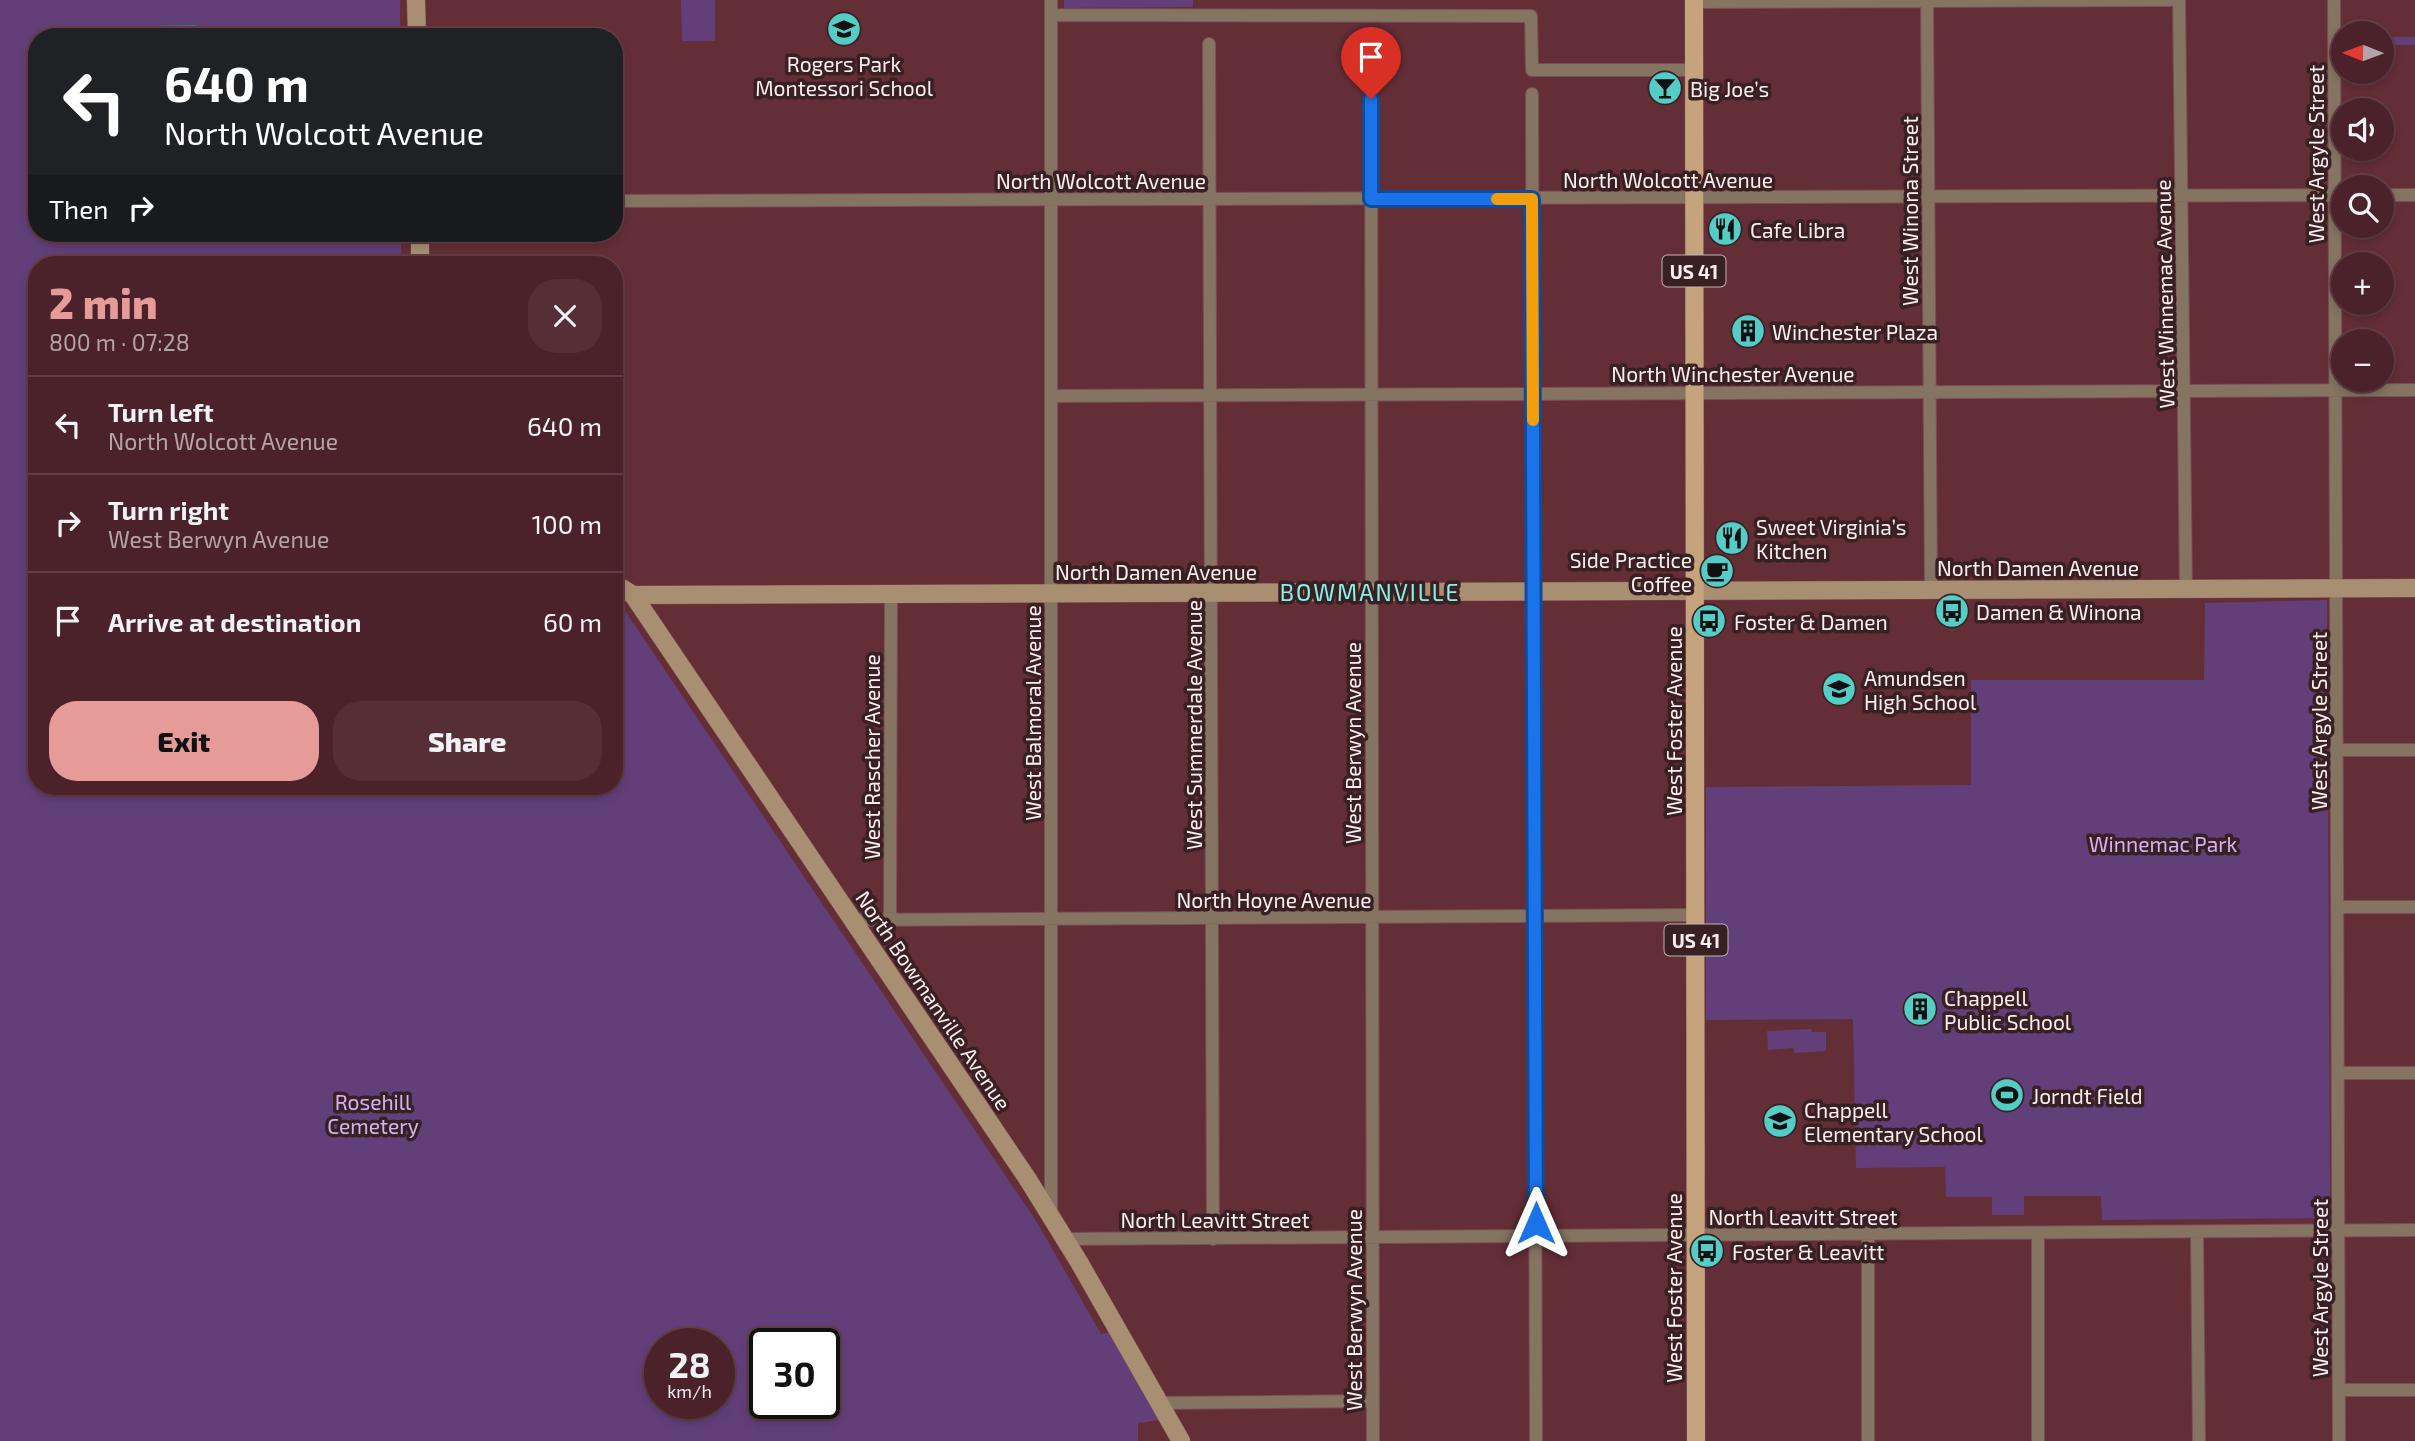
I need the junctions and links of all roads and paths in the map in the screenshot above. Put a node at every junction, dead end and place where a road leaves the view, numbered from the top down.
1 (416, 0) edge
2 (1051, 0) edge
3 (2170, 0) edge
4 (2179, 0) edge
5 (2334, 0) edge
6 (1694, 1) edge
7 (1927, 1) edge
8 (1051, 15) junction
9 (417, 28) edge
10 (1209, 44) dead end
11 (1371, 44) dead end
12 (1694, 70) junction
13 (1532, 94) dead end
14 (2338, 175) edge
15 (2182, 195) junction
16 (2331, 195) edge
17 (2394, 195) edge
18 (2415, 195) edge
19 (1928, 196) junction
20 (1694, 198) junction
21 (1371, 199) junction
22 (1532, 199) junction
23 (1051, 200) junction
24 (1210, 200) junction
25 (623, 201) edge
26 (2338, 238) edge
27 (2336, 329) edge
28 (2394, 390) edge
29 (2415, 390) edge
30 (2184, 391) junction
31 (2331, 391) edge
32 (1929, 392) junction
33 (2335, 392) edge
34 (1533, 393) junction
35 (1695, 393) junction
36 (1371, 394) junction
37 (1211, 395) junction
38 (1051, 396) junction
39 (623, 588) edge
40 (2337, 588) junction
41 (2415, 588) edge
42 (2186, 589) junction
43 (1931, 590) junction
44 (1695, 591) junction
45 (1533, 592) junction
46 (1371, 593) junction
47 (891, 594) junction
48 (1051, 594) junction
49 (1212, 594) junction
50 (633, 595) junction
51 (2337, 750) junction
52 (2415, 750) edge
53 (2337, 907) junction
54 (2415, 907) edge
55 (1696, 915) junction
56 (1535, 916) junction
57 (1372, 917) junction
58 (1213, 918) junction
59 (1051, 919) junction
60 (853, 920) junction
61 (890, 920) junction
62 (2338, 1073) junction
63 (2415, 1073) edge
64 (1051, 1217) junction
65 (2415, 1230) edge
66 (2338, 1231) junction
67 (2197, 1232) junction
68 (2038, 1233) junction
69 (1868, 1234) junction
70 (1695, 1236) junction
71 (1536, 1237) junction
72 (1373, 1238) junction
73 (1065, 1239) junction
74 (1213, 1239) junction
75 (2339, 1390) junction
76 (2415, 1390) edge
77 (1373, 1401) junction
78 (1159, 1403) junction
79 (1181, 1441) edge
80 (1373, 1441) edge
81 (1536, 1441) edge
82 (1696, 1441) edge
83 (1868, 1441) edge
84 (2038, 1441) edge
85 (2199, 1441) edge
86 (2339, 1441) edge

1 - 9 street
2 - 8 street, West Balmoral Avenue
3 - 7 street
4 - 15 street, West Winnemac Avenue
5 - 14 street, West Argyle Street
6 - 7 street
6 - 12 main road, West Foster Avenue / US 41
7 - 19 street, West Winona Street
8 - 12 street
8 - 23 street, West Balmoral Avenue
10 - 24 street, West Summerdale Avenue
11 - 21 street, West Berwyn Avenue
12 - 20 main road, West Foster Avenue / US 41
13 - 22 street
15 - 16 street, North Wolcott Avenue
15 - 19 street, North Wolcott Avenue
15 - 30 street, West Winnemac Avenue
17 - 18 street
19 - 20 street, North Wolcott Avenue
19 - 32 street, West Winona Street
20 - 22 street, North Wolcott Avenue
20 - 35 main road, West Foster Avenue / US 41
21 - 22 street, North Wolcott Avenue
21 - 24 street, North Wolcott Avenue
21 - 36 street, West Berwyn Avenue
22 - 34 street
23 - 24 street, North Wolcott Avenue
23 - 25 street, North Wolcott Avenue
23 - 38 street, West Balmoral Avenue
24 - 37 street, West Summerdale Avenue
26 - 27 street, West Argyle Street
28 - 29 street, North Winchester Avenue
30 - 31 street, North Winchester Avenue
30 - 32 street, North Winchester Avenue
30 - 42 street, West Winnemac Avenue
32 - 35 street, North Winchester Avenue
32 - 43 street, West Winona Street
33 - 40 street, West Argyle Street
34 - 35 street, North Winchester Avenue
34 - 36 street, North Winchester Avenue
34 - 45 street
35 - 44 main road, West Foster Avenue / US 41
36 - 37 street, North Winchester Avenue
36 - 46 street, West Berwyn Avenue
37 - 38 street, North Winchester Avenue
37 - 49 street, West Summerdale Avenue
38 - 48 street, West Balmoral Avenue
39 - 50 street, North Damen Avenue
40 - 41 street, North Damen Avenue
40 - 42 street, North Damen Avenue
40 - 51 street, West Argyle Street
42 - 43 street, North Damen Avenue
43 - 44 street, North Damen Avenue
44 - 45 street, North Damen Avenue
44 - 55 main road, West Foster Avenue / US 41
45 - 46 street, North Damen Avenue
45 - 56 street
46 - 49 street, North Damen Avenue
46 - 57 street, West Berwyn Avenue
47 - 48 street, North Damen Avenue
47 - 50 street, North Damen Avenue
47 - 61 street, West Rascher Avenue
48 - 49 street, North Damen Avenue
48 - 59 street, West Balmoral Avenue
49 - 58 street, West Summerdale Avenue
50 - 60 street, North Bowmanville Avenue
51 - 52 street
51 - 53 street, West Argyle Street
53 - 54 street
53 - 62 street, West Argyle Street
55 - 56 street, North Hoyne Avenue
55 - 70 main road, West Foster Avenue / US 41
56 - 57 street, North Hoyne Avenue
56 - 71 street
57 - 58 street, North Hoyne Avenue
57 - 72 street, West Berwyn Avenue
58 - 59 street, North Hoyne Avenue
58 - 74 street, West Summerdale Avenue
59 - 61 street, North Hoyne Avenue
59 - 64 street, West Balmoral Avenue
60 - 61 street, North Hoyne Avenue
60 - 64 street, North Bowmanville Avenue
62 - 63 street
62 - 66 street, West Argyle Street
64 - 73 street, North Bowmanville Avenue
65 - 66 street, North Leavitt Street
66 - 67 street, North Leavitt Street
66 - 75 street, West Argyle Street
67 - 68 street, North Leavitt Street
67 - 85 street
68 - 69 street, North Leavitt Street
68 - 84 street
69 - 70 street, North Leavitt Street
69 - 83 street
70 - 71 street, North Leavitt Street
70 - 82 main road, West Foster Avenue / US 41
71 - 72 street, North Leavitt Street
71 - 81 street
72 - 74 street, North Leavitt Street
72 - 77 street, West Berwyn Avenue
73 - 74 street, North Leavitt Street
73 - 78 street, North Bowmanville Avenue
75 - 76 street
75 - 86 street, West Argyle Street
77 - 78 street
77 - 80 street, West Berwyn Avenue
78 - 79 street, North Bowmanville Avenue

